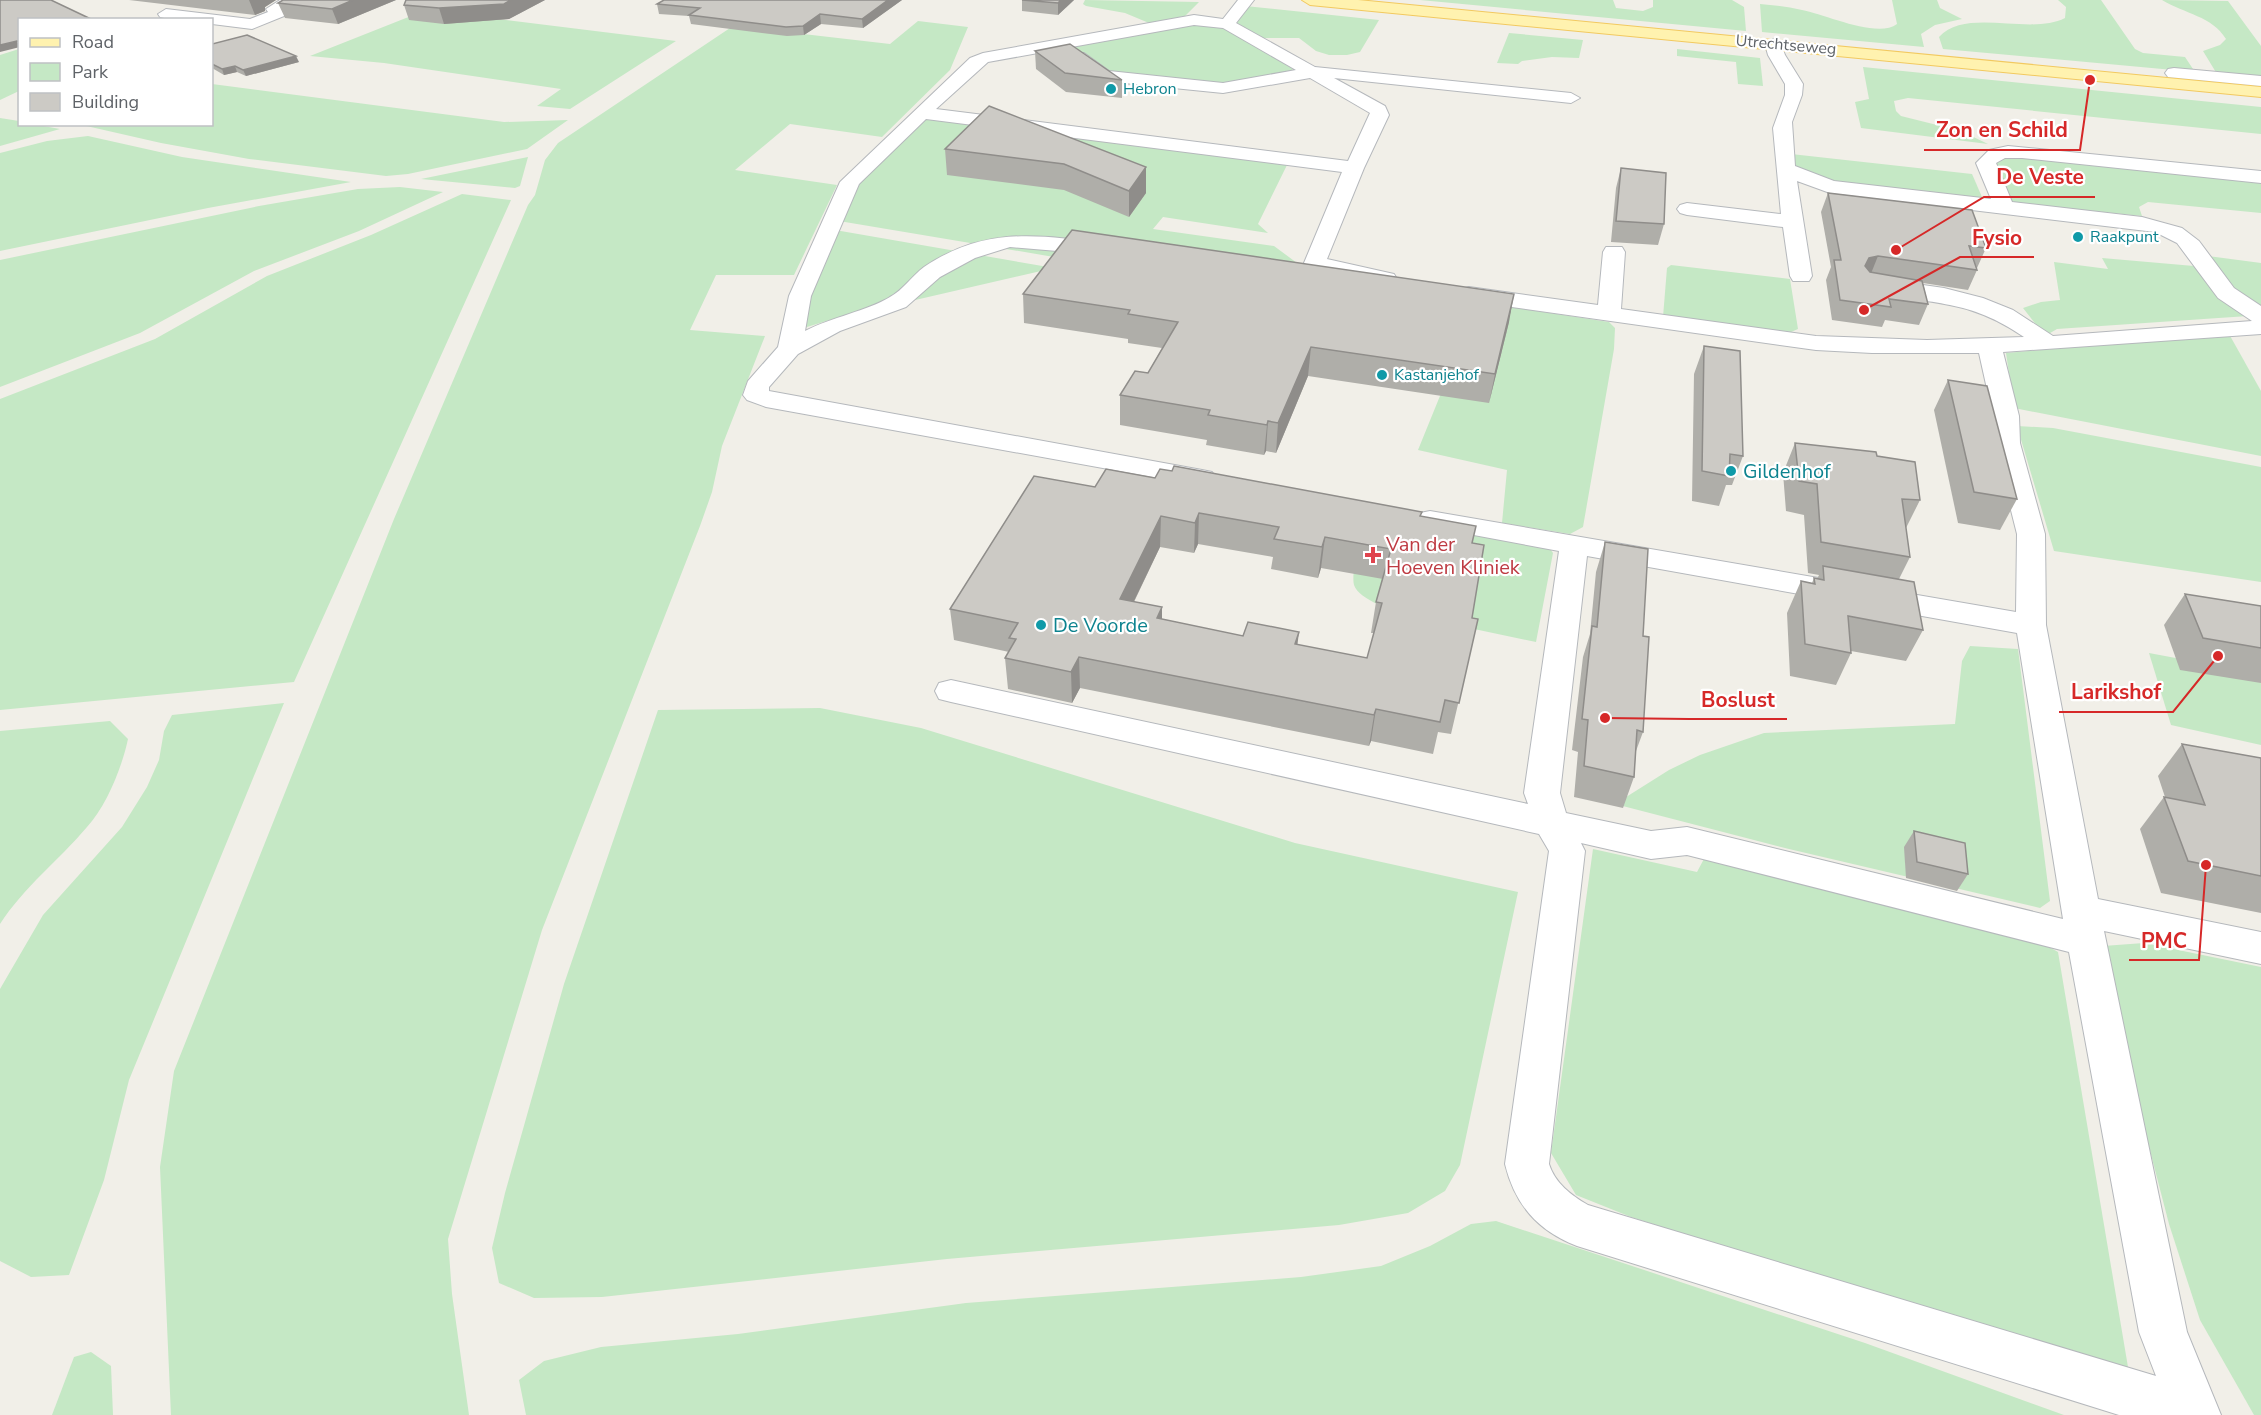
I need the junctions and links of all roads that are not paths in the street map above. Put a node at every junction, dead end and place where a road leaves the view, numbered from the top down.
1 (292, 0) edge
2 (1246, 0) edge
3 (1310, 0) edge
4 (1210, 3) dead end
5 (1369, 3) edge
6 (165, 14) dead end
7 (200, 18) edge
8 (213, 20) edge
9 (1194, 20) junction
10 (1227, 24) junction
11 (1059, 44) junction
12 (1773, 44) junction
13 (1311, 71) junction
14 (2174, 73) dead end
15 (2261, 81) edge
16 (2261, 92) edge
17 (1570, 98) dead end
18 (922, 113) junction
19 (1354, 168) junction
20 (1785, 169) junction
21 (2261, 177) edge
22 (1830, 187) junction
23 (1789, 194) junction
24 (2004, 207) junction
25 (1687, 209) dead end
26 (1793, 222) junction
27 (1128, 252) edge
28 (1614, 252) dead end
29 (1291, 262) edge
30 (1315, 263) junction
31 (1801, 276) dead end
32 (1870, 285) edge
33 (1329, 288) edge
34 (1444, 294) edge
35 (1609, 315) junction
36 (2261, 316) edge
37 (2261, 327) edge
38 (2048, 343) junction
39 (1990, 347) junction
40 (790, 349) junction
41 (1222, 482) edge
42 (1410, 515) edge
43 (1574, 545) junction
44 (2031, 625) junction
45 (951, 691) dead end
46 (1551, 824) junction
47 (2084, 926) junction
48 (2261, 948) edge
49 (2195, 1414) edge

1 - 8 street
2 - 10 street
3 - 5 main road, Utrechtseweg
4 - 9 street
5 - 12 main road, Utrechtseweg
6 - 7 street
9 - 10 street
9 - 11 street
10 - 13 street
11 - 13 street
11 - 18 street
12 - 16 main road, Utrechtseweg
12 - 20 street
13 - 17 street
13 - 19 street
14 - 15 street
18 - 19 street
18 - 40 street
19 - 30 street
20 - 22 street
20 - 23 street
21 - 24 street
22 - 23 street
22 - 24 street
23 - 26 street
24 - 36 street
25 - 26 street
26 - 31 street
27 - 40 street
28 - 35 street
29 - 30 street
30 - 33 street
32 - 38 street
34 - 35 street
35 - 39 street
37 - 38 street
38 - 39 street
39 - 44 street
40 - 41 street
42 - 43 street
43 - 44 street
43 - 46 street
44 - 47 street
45 - 46 street
46 - 47 street
46 - 49 street
47 - 48 street
47 - 49 street

